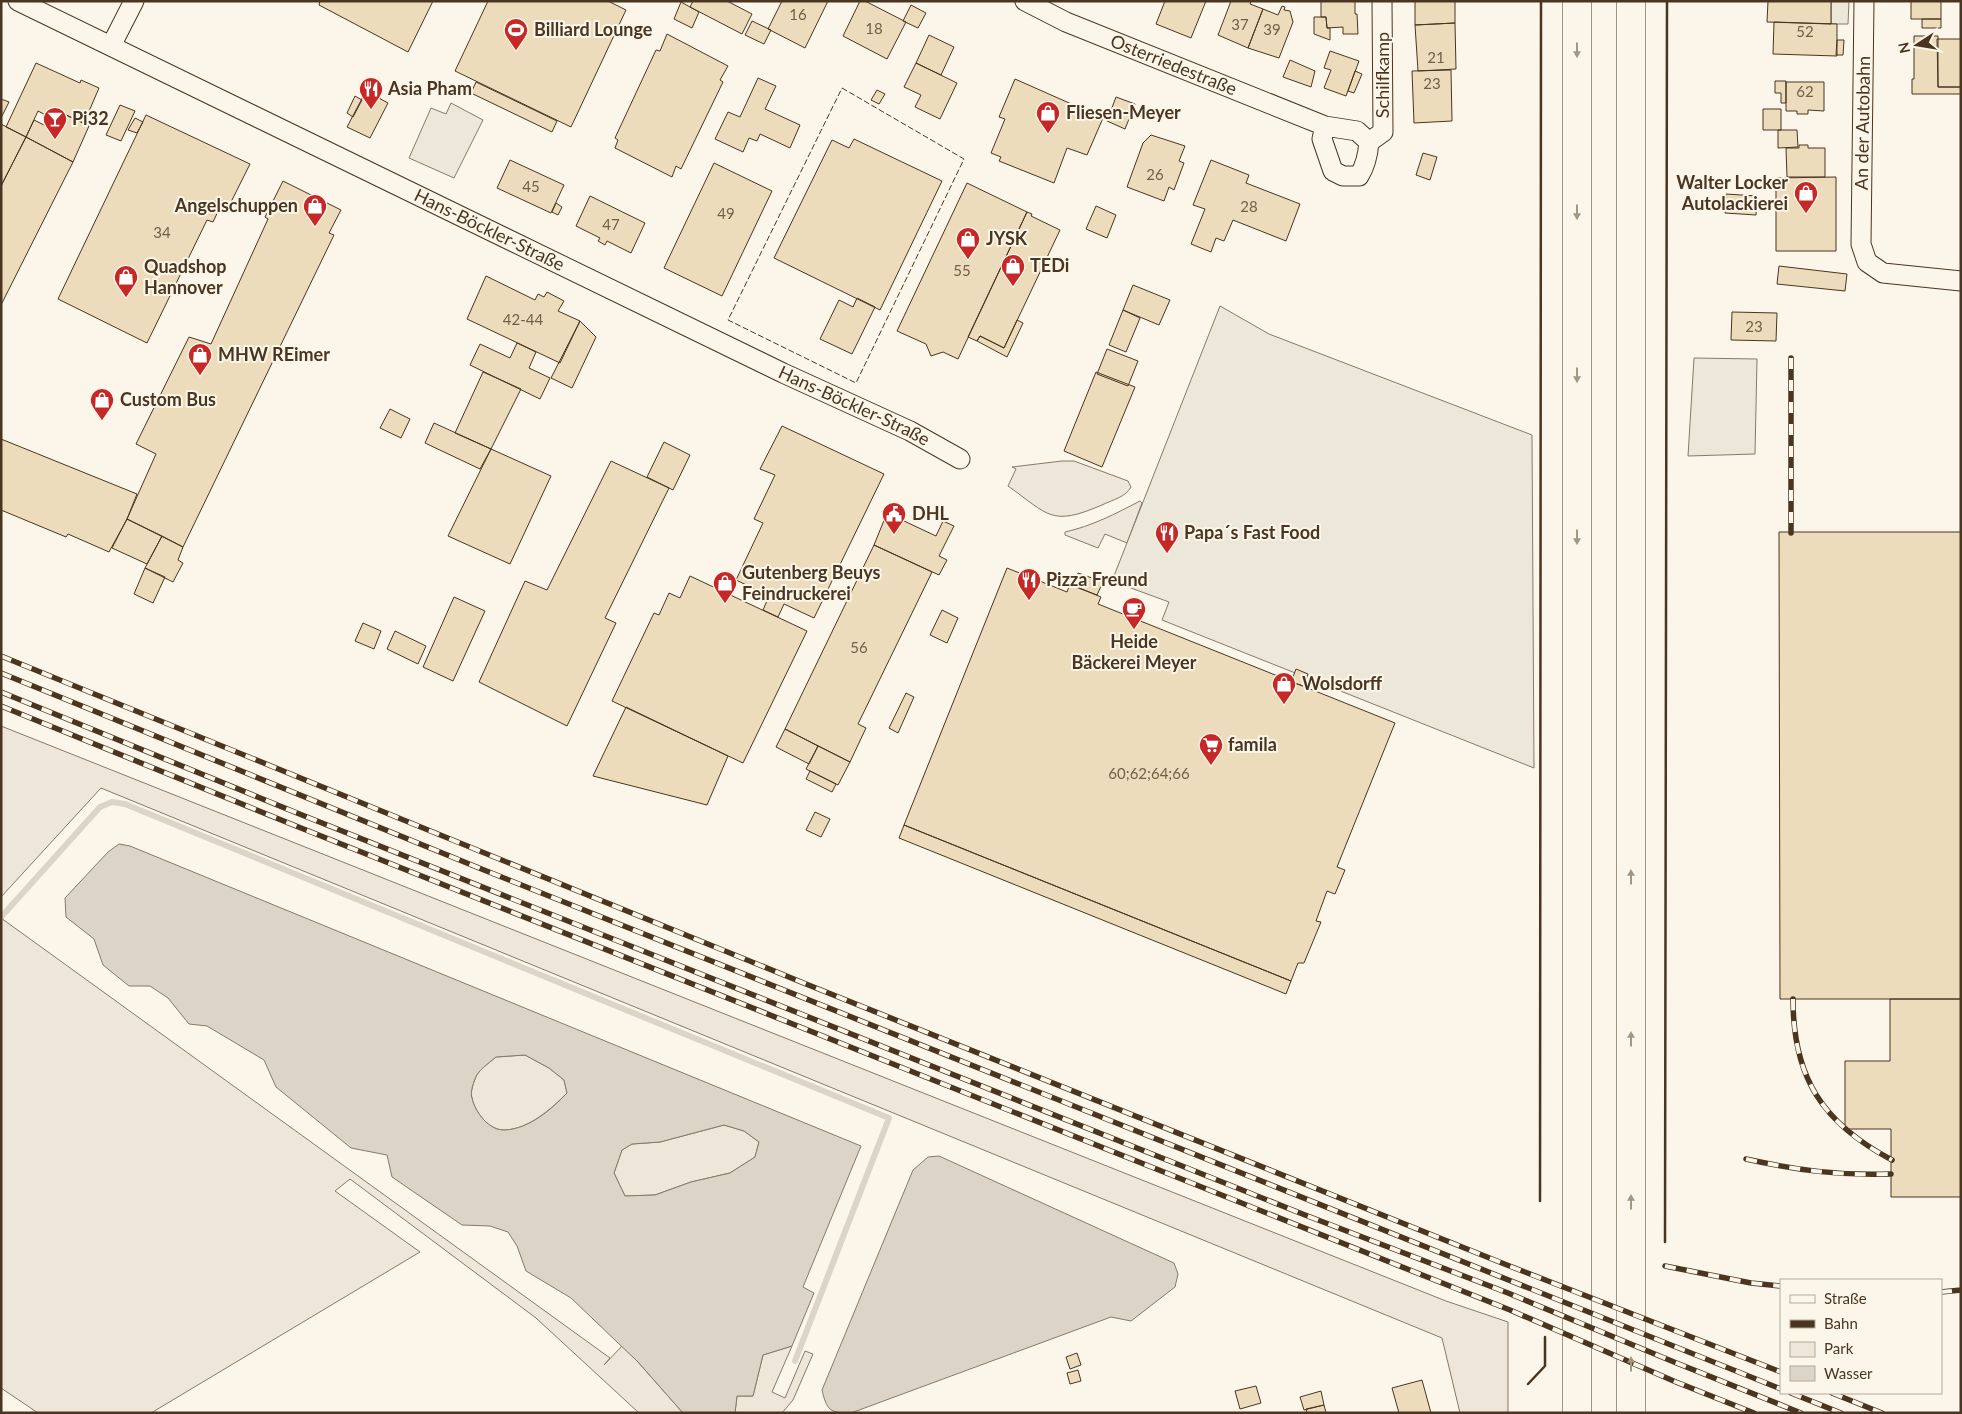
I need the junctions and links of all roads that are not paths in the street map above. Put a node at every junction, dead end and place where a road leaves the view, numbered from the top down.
1 (18, 1) edge
2 (134, 1) edge
3 (1025, 1) edge
4 (1382, 1) edge
5 (1577, 1) edge
6 (1631, 1) edge
7 (1864, 1) edge
8 (110, 46) junction
9 (1325, 126) junction
10 (1369, 142) junction
11 (1961, 281) edge
12 (960, 459) dead end
13 (1577, 1413) edge
14 (1630, 1413) edge

1 - 8 street, Hans-Böckler-Straße
2 - 8 street
3 - 9 street, Osterriedestraße
4 - 10 street, Schilfkamp
5 -> 13 highway
14 -> 6 highway
7 - 11 street, An der Autobahn
8 - 12 street, Hans-Böckler-Straße
9 - 10 street, Osterriedestraße
9 - 10 street

